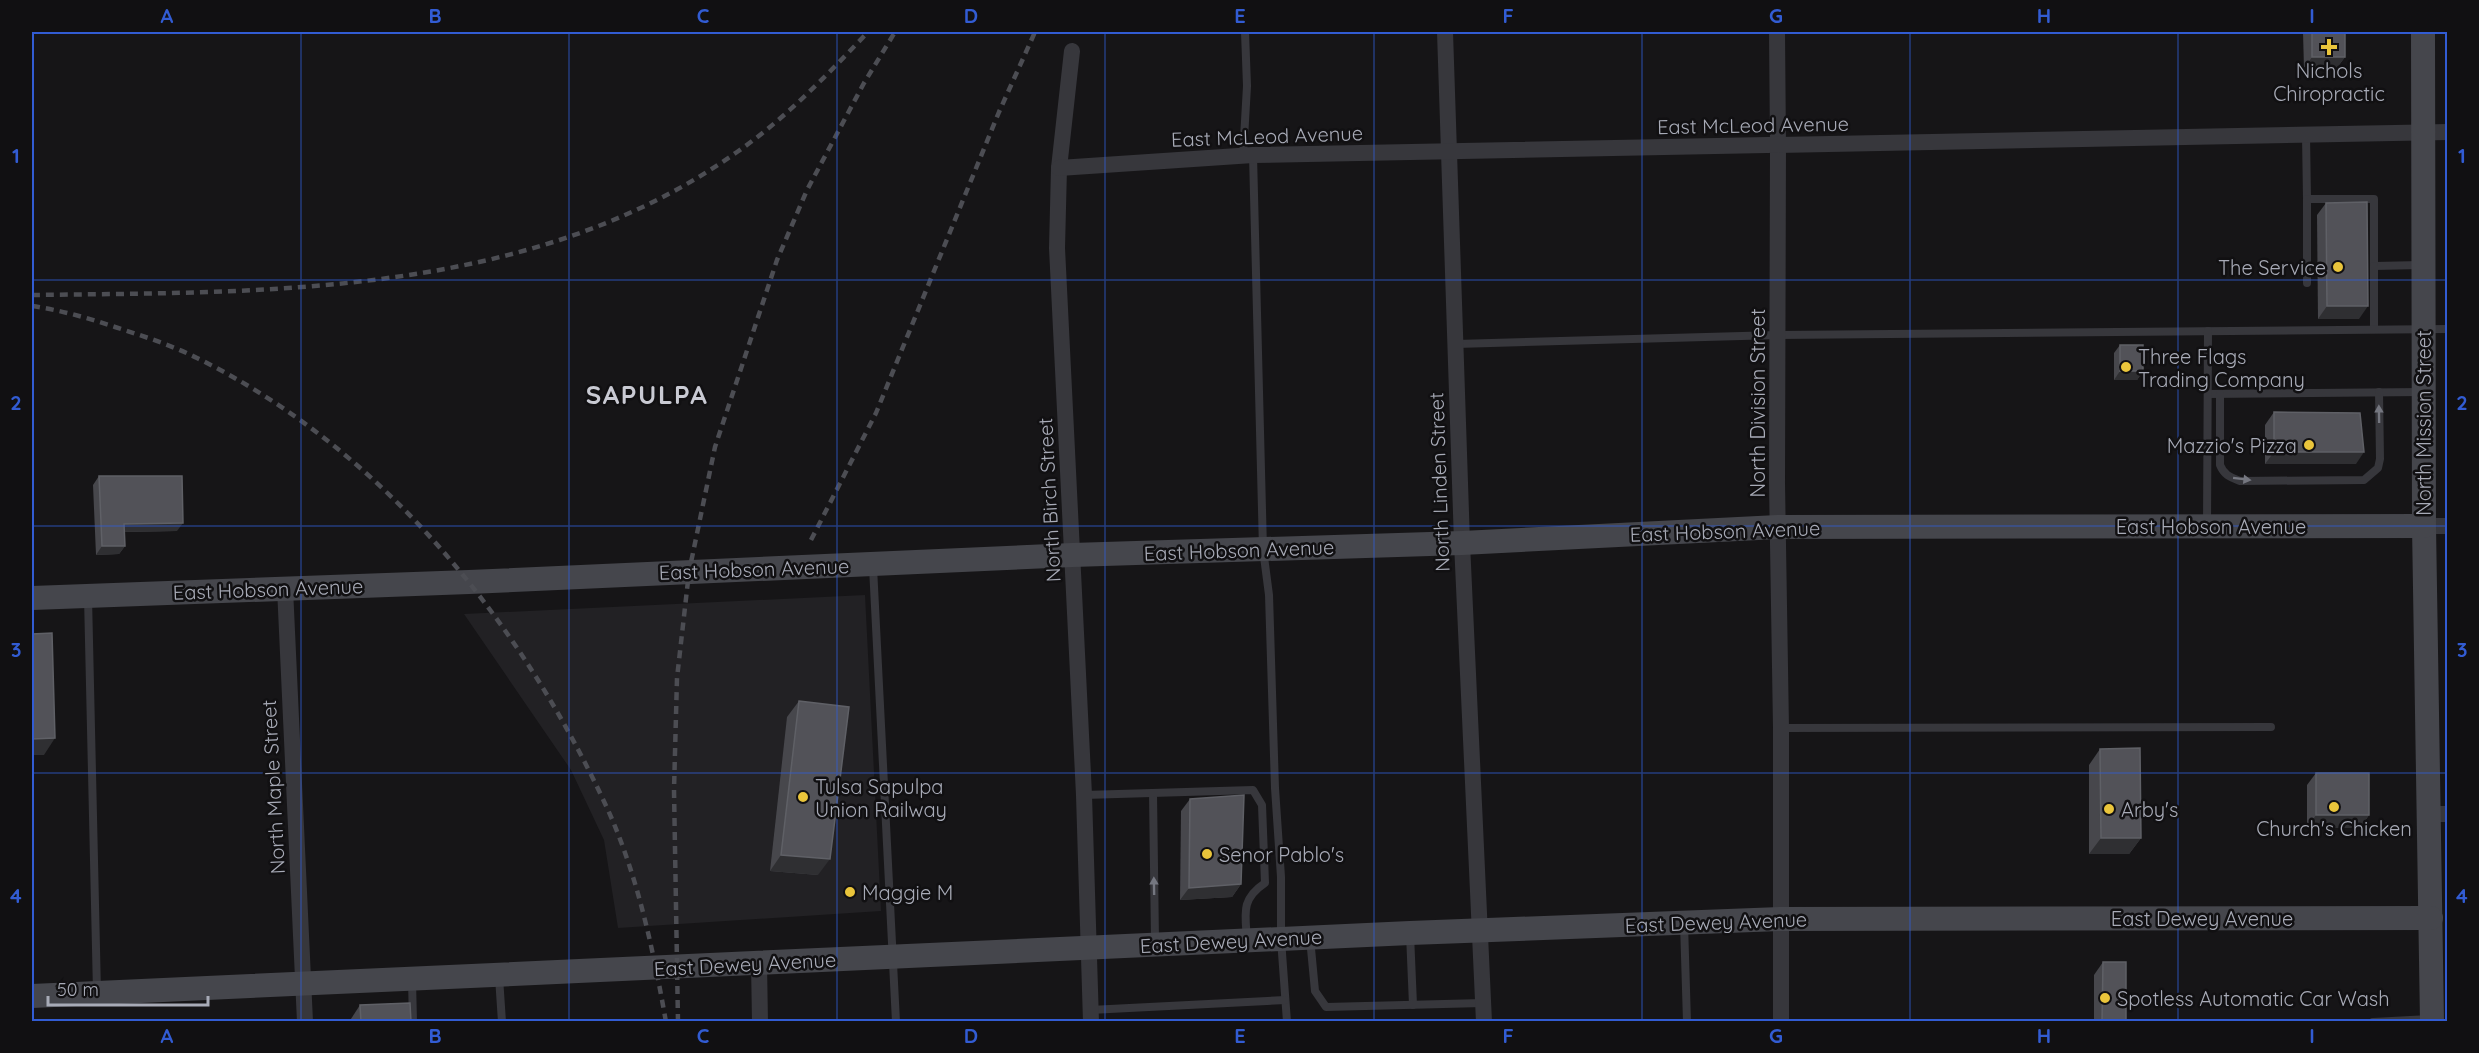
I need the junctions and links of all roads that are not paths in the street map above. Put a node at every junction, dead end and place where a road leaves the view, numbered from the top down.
1 (1245, 32) edge
2 (1445, 32) edge
3 (1776, 32) edge
4 (2423, 32) edge
5 (1072, 51) dead end
6 (2424, 132) junction
7 (2448, 132) edge
8 (2306, 135) junction
9 (1778, 145) junction
10 (1450, 152) junction
11 (1248, 155) junction
12 (1059, 168) junction
13 (2307, 199) junction
14 (2424, 265) junction
15 (2374, 266) junction
16 (2307, 283) dead end
17 (2374, 329) junction
18 (2423, 329) junction
19 (2448, 329) edge
20 (2208, 331) junction
21 (1778, 336) junction
22 (1456, 344) junction
23 (2379, 392) junction
24 (2424, 392) junction
25 (2208, 394) junction
26 (2220, 394) junction
27 (2207, 526) junction
28 (2424, 526) junction
29 (2448, 526) edge
30 (1778, 527) junction
31 (1462, 543) junction
32 (1263, 549) junction
33 (1072, 555) junction
34 (873, 564) junction
35 (285, 588) junction
36 (88, 596) junction
37 (32, 598) edge
38 (2271, 727) dead end
39 (1781, 729) junction
40 (1153, 793) junction
41 (1084, 795) junction
42 (2438, 814) edge
43 (2431, 918) junction
44 (1781, 919) junction
45 (1684, 923) junction
46 (1479, 930) junction
47 (1410, 933) junction
48 (1310, 938) junction
49 (1281, 939) junction
50 (1247, 940) junction
51 (1155, 945) junction
52 (1087, 948) junction
53 (893, 957) junction
54 (759, 963) junction
55 (499, 975) junction
56 (412, 979) junction
57 (303, 984) junction
58 (97, 993) junction
59 (32, 996) edge
60 (1285, 1000) junction
61 (1483, 1004) junction
62 (1413, 1005) junction
63 (1090, 1016) edge
64 (2432, 1020) edge
65 (305, 1022) edge
66 (413, 1022) edge
67 (501, 1022) edge
68 (760, 1022) edge
69 (896, 1022) edge
70 (1287, 1022) edge
71 (1484, 1022) edge
72 (1687, 1022) edge
73 (1780, 1022) edge
74 (2373, 1022) edge

1 - 11 lane
2 - 10 street, North Linden Street
3 - 9 street, North Division Street
4 - 6 main road, North Mission Street
5 - 12 street, North Birch Street
6 - 7 street, East McLeod Avenue
6 - 8 street, East McLeod Avenue
6 - 14 main road, North Mission Street
8 - 9 street, East McLeod Avenue
8 - 13 lane
9 - 10 street, East McLeod Avenue
9 - 21 street, North Division Street
10 - 11 street, East McLeod Avenue
10 - 22 street, North Linden Street
11 - 12 street, East McLeod Avenue
11 - 32 lane
12 - 33 street, North Birch Street
13 - 15 lane
13 - 16 lane
14 - 15 lane
14 - 18 main road, North Mission Street
15 - 17 lane
17 - 18 lane
17 - 20 lane
18 - 19 lane
18 - 24 main road, North Mission Street
20 - 21 lane
20 - 25 lane
21 - 22 lane
21 - 30 street, North Division Street
22 - 31 street, North Linden Street
23 - 24 lane
23 - 26 lane
26 -> 23 lane
24 - 28 main road, North Mission Street
25 - 26 lane
25 - 27 lane
27 - 28 main road, East Hobson Avenue
27 - 30 main road, East Hobson Avenue
28 - 29 street, East Hobson Avenue
28 - 42 main road, North Mission Street
30 - 31 main road, East Hobson Avenue
30 - 39 street, North Division Street
31 - 32 main road, East Hobson Avenue
31 - 46 street, North Linden Street
32 - 33 main road, East Hobson Avenue
32 - 49 lane
33 - 34 main road, East Hobson Avenue
33 - 41 street, North Birch Street
34 - 35 main road, East Hobson Avenue
34 - 53 lane
35 - 36 main road, East Hobson Avenue
35 - 57 street, North Maple Street
36 - 37 main road, East Hobson Avenue
36 - 58 lane
38 - 39 lane
39 - 44 street, North Division Street
40 - 41 lane
40 - 50 lane
51 -> 40 lane
41 - 52 street, North Birch Street
42 - 43 main road, North Mission Street
43 - 44 main road, East Dewey Avenue
43 - 64 main road, North Mission Street
44 - 45 main road, East Dewey Avenue
44 - 73 street, North Division Street
45 - 46 main road, East Dewey Avenue
45 - 72 lane
46 - 47 main road, East Dewey Avenue
46 - 61 street, North Linden Street
47 - 48 main road, East Dewey Avenue
47 - 62 lane
48 - 49 main road, East Dewey Avenue
48 - 62 lane
49 - 50 main road, East Dewey Avenue
49 - 60 lane
50 - 51 main road, East Dewey Avenue
51 - 52 main road, East Dewey Avenue
52 - 53 main road, East Dewey Avenue
52 - 63 street, North Birch Street
53 - 54 main road, East Dewey Avenue
53 - 69 lane
54 - 55 main road, East Dewey Avenue
54 - 68 street
55 - 56 main road, East Dewey Avenue
55 - 67 lane
56 - 57 main road, East Dewey Avenue
56 - 66 lane
57 - 58 main road, East Dewey Avenue
57 - 65 street, North Maple Street
58 - 59 main road, East Dewey Avenue
60 - 63 lane
60 - 70 lane
61 - 62 lane
61 - 71 street, North Linden Street
64 - 74 lane

